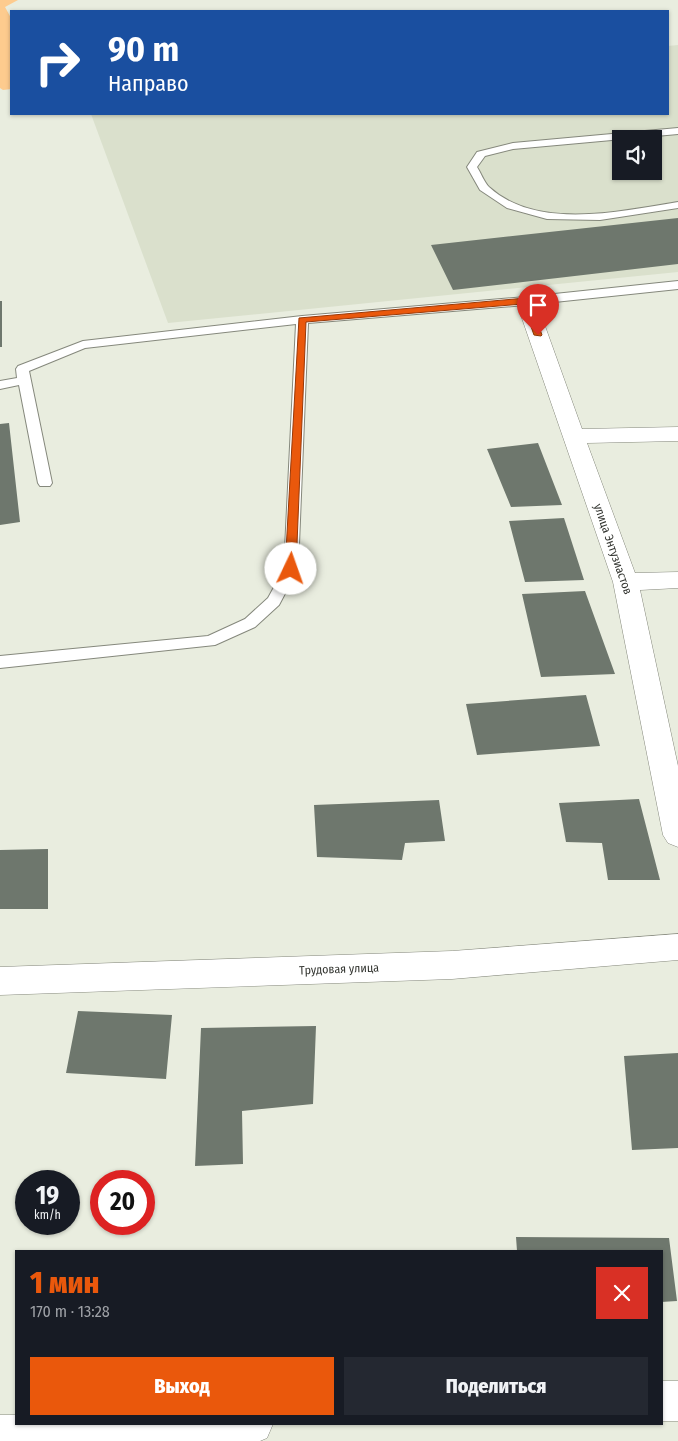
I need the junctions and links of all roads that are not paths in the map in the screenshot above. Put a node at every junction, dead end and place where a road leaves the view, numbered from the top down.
1 (678, 132) edge
2 (678, 206) edge
3 (678, 285) edge
4 (526, 301) junction
5 (302, 320) junction
6 (24, 380) junction
7 (0, 385) edge
8 (678, 434) edge
9 (573, 436) junction
10 (45, 483) dead end
11 (678, 580) edge
12 (626, 582) junction
13 (0, 662) edge
14 (678, 835) edge
15 (678, 947) edge
16 (0, 981) edge
17 (678, 1401) edge
18 (663, 1402) edge
19 (235, 1425) edge
20 (0, 1435) edge

1 - 2 lane
3 - 4 lane
4 - 5 lane
4 - 9 street, улица Энтузиастов
5 - 6 lane
5 - 13 lane
6 - 7 lane
6 - 10 lane
8 - 9 street
9 - 12 street, улица Энтузиастов
11 - 12 street
12 - 14 street, улица Энтузиастов
15 - 16 street, Трудовая улица
17 - 18 street
19 - 20 street

